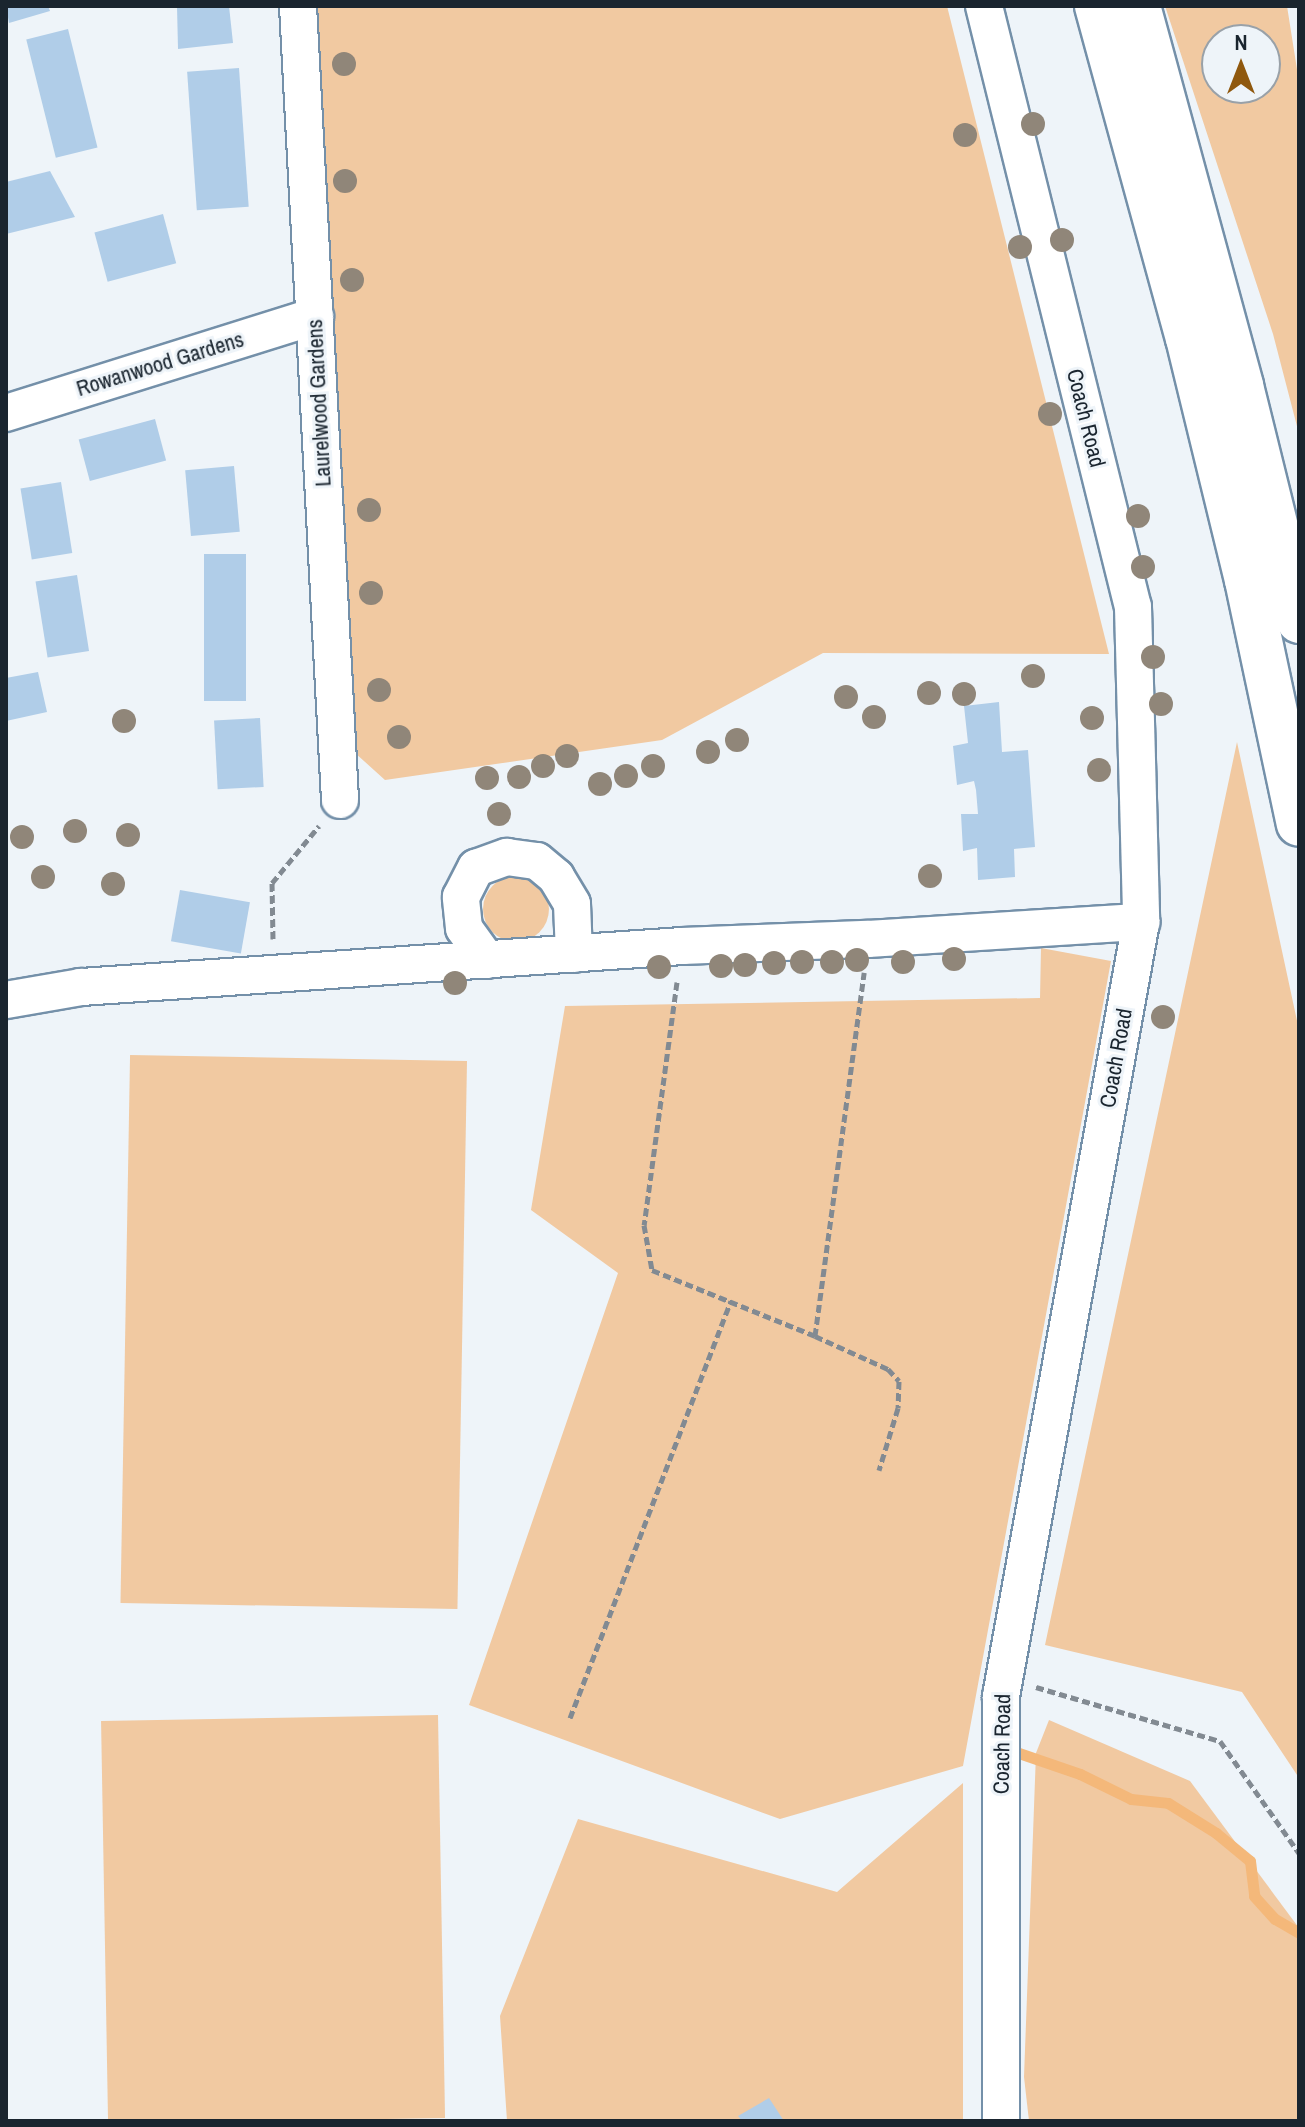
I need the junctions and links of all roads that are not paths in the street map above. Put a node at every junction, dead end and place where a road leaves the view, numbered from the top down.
1 (298, 6) edge
2 (984, 6) edge
3 (1097, 6) edge
4 (1138, 6) edge
5 (315, 316) junction
6 (6, 413) edge
7 (1299, 621) edge
8 (340, 800) road end
9 (1299, 824) edge
10 (1141, 922) junction
11 (574, 954) junction
12 (487, 960) junction
13 (6, 1000) edge
14 (1001, 2121) edge

1 - 5 street, Laurelwood Gardens
2 - 10 street, Coach Road
3 - 9 highway
4 - 7 highway
5 - 6 street, Rowanwood Gardens
5 - 8 street, Laurelwood Gardens
10 - 11 street
10 - 14 street, Coach Road
11 - 12 street
11 - 12 street
12 - 13 street

